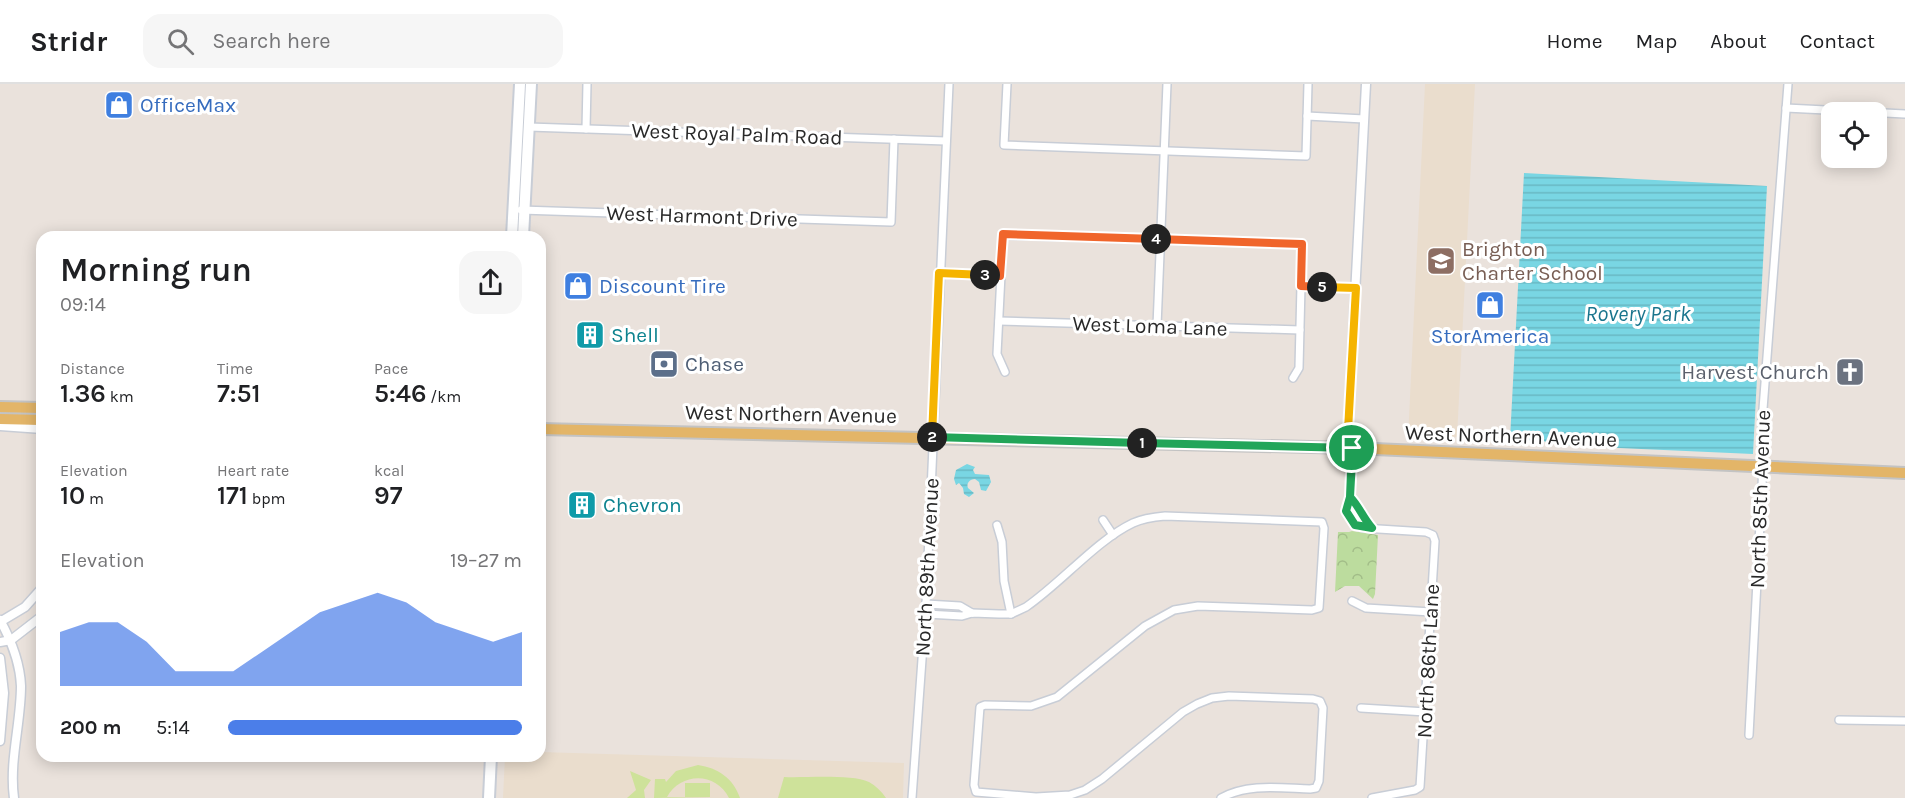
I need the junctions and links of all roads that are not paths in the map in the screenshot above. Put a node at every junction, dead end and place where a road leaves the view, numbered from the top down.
1 (521, 84) edge
2 (531, 84) edge
3 (587, 84) edge
4 (949, 84) edge
5 (1007, 84) edge
6 (1167, 84) edge
7 (1308, 84) edge
8 (1366, 84) edge
9 (1788, 84) edge
10 (1786, 108) junction
11 (1905, 114) edge
12 (1307, 116) junction
13 (1364, 119) junction
14 (529, 127) junction
15 (586, 129) junction
16 (894, 139) junction
17 (946, 141) junction
18 (1164, 151) junction
19 (519, 210) junction
20 (514, 231) edge
21 (522, 231) edge
22 (1161, 239) junction
23 (939, 273) junction
24 (1000, 276) junction
25 (1301, 286) junction
26 (1356, 288) junction
27 (999, 321) junction
28 (1158, 326) junction
29 (1300, 330) junction
30 (1005, 372) dead end
31 (1293, 378) dead end
32 (0, 407) edge
33 (36, 408) edge
34 (0, 419) edge
35 (36, 420) edge
36 (0, 426) edge
37 (36, 429) edge
38 (546, 429) edge
39 (932, 437) junction
40 (1350, 448) junction
41 (1763, 466) junction
42 (1905, 473) edge
43 (1350, 497) junction
44 (1359, 513) junction
45 (1350, 518) junction
46 (1103, 520) dead end
47 (997, 525) dead end
48 (1372, 528) junction
49 (1113, 535) junction
50 (36, 595) edge
51 (1352, 601) dead end
52 (926, 604) junction
53 (1431, 612) junction
54 (972, 613) junction
55 (926, 614) junction
56 (1011, 614) junction
57 (0, 621) edge
58 (36, 621) edge
59 (11, 640) junction
60 (0, 642) edge
61 (0, 658) edge
62 (1361, 708) dead end
63 (1426, 712) junction
64 (1839, 720) dead end
65 (1905, 721) edge
66 (1749, 735) dead end
67 (0, 741) edge
68 (491, 762) edge
69 (1036, 797) edge
70 (14, 798) edge
71 (489, 798) edge
72 (912, 798) edge
73 (1221, 798) edge
74 (1372, 798) edge

1 - 14 main road
1 - 19 main road
2 - 14 main road
3 - 15 street
4 - 17 street, North 89th Avenue
5 - 18 street
6 - 18 street
7 - 12 street
8 - 13 street
9 - 10 street, North 85th Avenue
10 - 11 street
10 - 41 street, North 85th Avenue
12 - 13 street
12 - 18 street
13 - 26 street
14 - 15 street, West Royal Palm Road
14 - 19 main road
15 - 16 street, West Royal Palm Road
16 - 17 street, West Royal Palm Road
16 - 19 street, West Harmont Drive
17 - 23 street, North 89th Avenue
18 - 22 street
19 - 20 main road
19 - 21 main road
22 - 24 street
22 - 25 street
22 - 28 street
23 - 24 street
23 - 39 street, North 89th Avenue
24 - 27 street
25 - 26 street
25 - 29 street
26 - 40 street
27 - 28 street, West Loma Lane
27 - 30 street
28 - 29 street, West Loma Lane
29 - 31 street
32 - 33 main road
34 - 35 main road
36 - 37 street
38 - 39 main road, West Northern Avenue
39 - 40 main road, West Northern Avenue
39 - 52 street, North 89th Avenue
40 - 41 main road, West Northern Avenue
40 - 43 street
41 - 42 main road, West Northern Avenue
41 - 66 street, North 85th Avenue
43 - 44 street
43 - 45 street
44 - 45 street
44 - 48 street
45 - 48 street
46 - 49 street
47 - 56 street
48 - 53 street, North 86th Lane
49 - 56 street
49 - 69 street
50 - 57 street
51 - 53 street
52 - 54 street
52 - 55 street, North 89th Avenue
53 - 63 street, North 86th Lane
54 - 55 street
54 - 56 street
55 - 72 street, North 89th Avenue
57 - 59 street
58 - 59 street
59 - 60 street
59 - 70 street
61 - 67 street
62 - 63 street
63 - 74 street, North 86th Lane
64 - 65 street
68 - 71 main road
69 - 73 street

